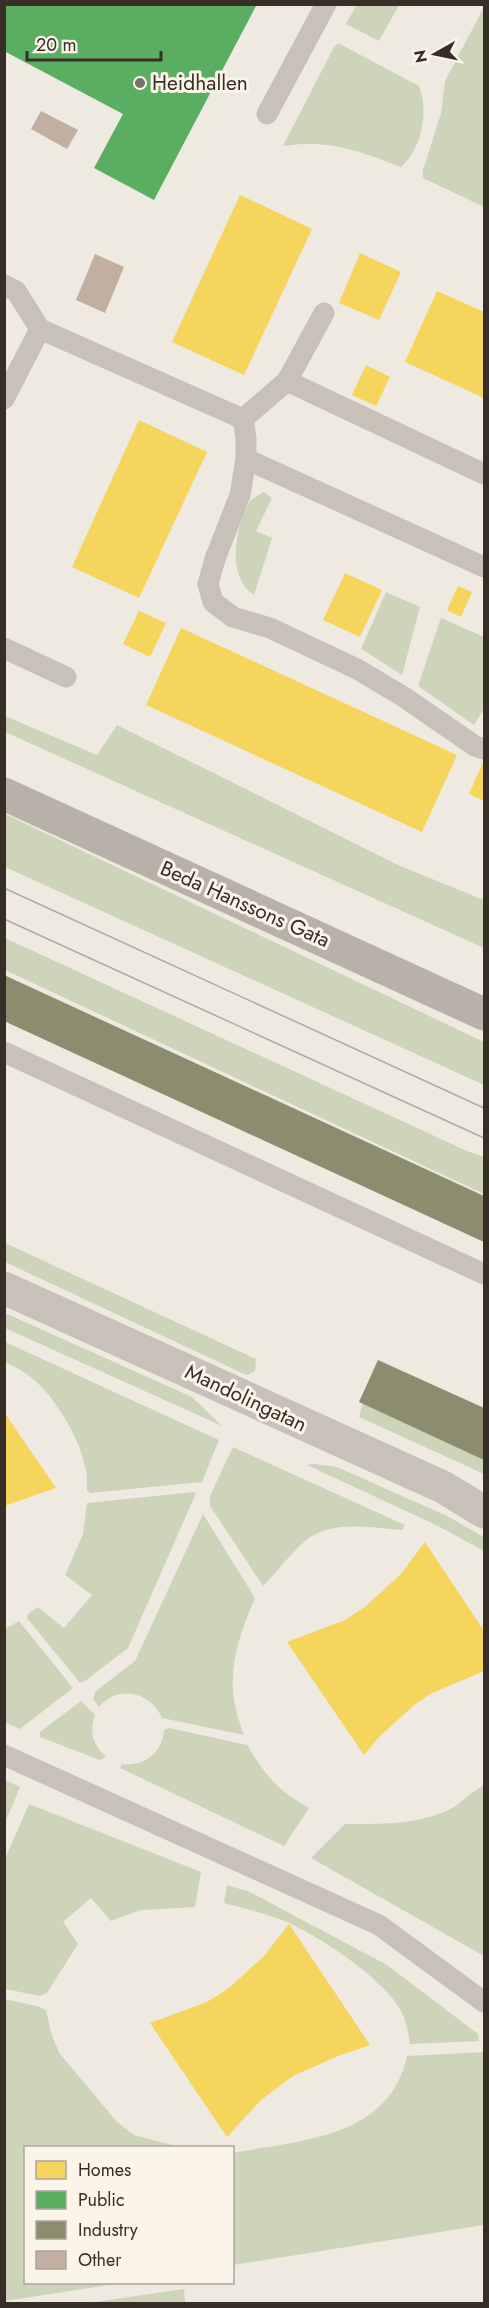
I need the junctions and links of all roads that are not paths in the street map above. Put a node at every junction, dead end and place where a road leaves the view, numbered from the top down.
1 (326, 4) edge
2 (267, 114) dead end
3 (4, 285) edge
4 (324, 313) dead end
5 (40, 329) junction
6 (287, 381) junction
7 (4, 399) edge
8 (243, 419) junction
9 (246, 459) junction
10 (484, 474) edge
11 (484, 567) edge
12 (4, 648) edge
13 (66, 677) dead end
14 (484, 749) edge
15 (4, 794) edge
16 (484, 1014) edge
17 (4, 1052) edge
18 (484, 1274) edge
19 (4, 1288) edge
20 (484, 1512) edge
21 (4, 1755) edge
22 (484, 2002) edge

1 - 2 lane
3 - 5 lane
4 - 6 lane
5 - 7 lane
5 - 8 lane
6 - 8 lane
6 - 10 lane
8 - 9 lane
9 - 11 lane
9 - 14 lane
12 - 13 lane
15 - 16 street, Beda Hanssons Gata
17 - 18 lane
19 - 20 street, Mandolingatan
21 - 22 lane

